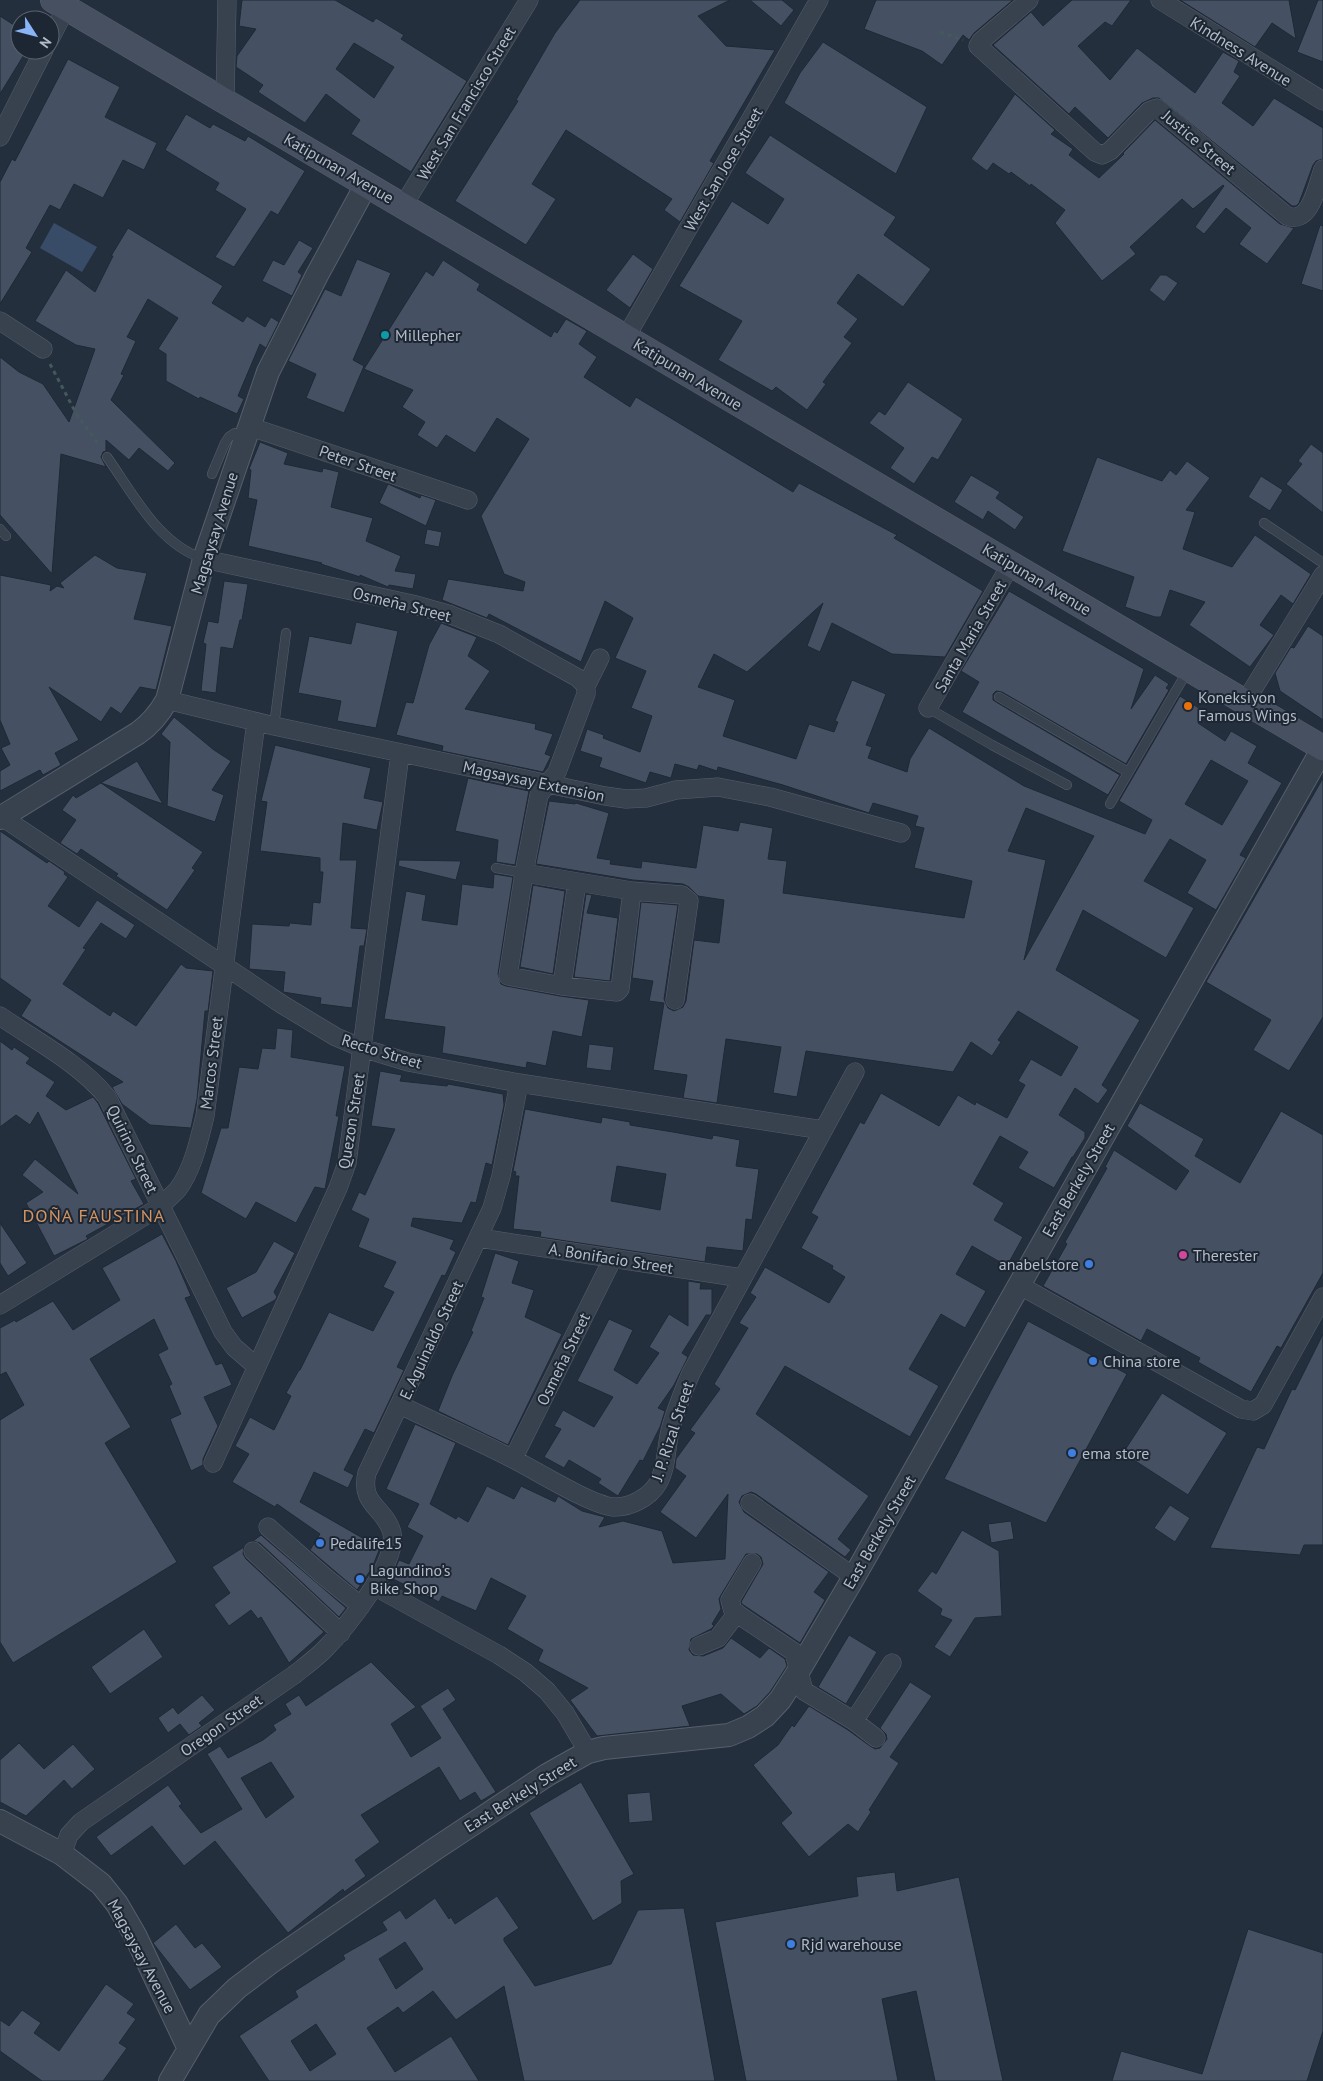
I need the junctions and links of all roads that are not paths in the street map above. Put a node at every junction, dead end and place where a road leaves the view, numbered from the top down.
1 (227, 0) edge
2 (529, 0) edge
3 (819, 0) edge
4 (1029, 0) edge
5 (1160, 0) edge
6 (59, 4) edge
7 (39, 60) edge
8 (225, 101) junction
9 (1323, 101) edge
10 (0, 137) edge
11 (1323, 169) edge
12 (366, 185) junction
13 (403, 206) junction
14 (0, 321) edge
15 (626, 338) junction
16 (43, 349) road end
17 (246, 431) junction
18 (107, 457) road end
19 (212, 474) dead end
20 (468, 500) dead end
21 (1264, 523) dead end
22 (204, 559) junction
23 (1323, 563) edge
24 (1012, 564) junction
25 (1323, 575) edge
26 (286, 633) dead end
27 (600, 658) dead end
28 (1189, 669) junction
29 (586, 686) junction
30 (998, 697) dead end
31 (167, 700) junction
32 (1245, 702) junction
33 (928, 708) joint
34 (256, 722) junction
35 (274, 726) junction
36 (1323, 748) edge
37 (400, 754) junction
38 (1128, 772) junction
39 (548, 784) junction
40 (1067, 785) dead end
41 (1110, 804) dead end
42 (1, 818) edge
43 (901, 832) dead end
44 (496, 868) dead end
45 (524, 873) junction
46 (577, 882) junction
47 (632, 890) junction
48 (224, 964) junction
49 (562, 986) junction
50 (675, 1000) dead end
51 (0, 1016) edge
52 (362, 1048) junction
53 (855, 1072) dead end
54 (519, 1083) junction
55 (823, 1130) junction
56 (161, 1206) junction
57 (479, 1238) junction
58 (613, 1258) junction
59 (742, 1278) junction
60 (1019, 1285) junction
61 (1323, 1297) edge
62 (0, 1305) edge
63 (258, 1367) junction
64 (400, 1405) junction
65 (513, 1459) junction
66 (213, 1463) dead end
67 (750, 1502) dead end
68 (268, 1527) dead end
69 (253, 1550) dead end
70 (752, 1563) dead end
71 (854, 1578) junction
72 (374, 1586) junction
73 (361, 1606) junction
74 (737, 1613) junction
75 (341, 1632) junction
76 (700, 1646) dead end
77 (892, 1663) dead end
78 (798, 1672) junction
79 (854, 1721) junction
80 (876, 1738) dead end
81 (588, 1752) junction
82 (0, 1821) edge
83 (62, 1854) junction
84 (189, 2049) junction
85 (170, 2081) edge

1 - 8 street
2 - 13 street, West San Francisco Street
3 - 15 street, West San Jose Street
4 - 11 street, Justice Street
5 - 9 street, Kindness Avenue
6 - 8 main road, Katipunan Avenue
7 - 10 street
8 - 12 main road, Katipunan Avenue
12 - 13 main road, Katipunan Avenue
12 - 17 street, Magsaysay Avenue
13 - 15 main road, Katipunan Avenue
14 - 16 street
15 - 24 main road, Katipunan Avenue
17 - 19 lane
17 - 20 street, Peter Street
17 - 22 street, Magsaysay Avenue
18 - 22 lane
21 - 23 lane
22 - 29 street, Osmeña Street
22 - 31 street, Magsaysay Avenue
24 - 28 main road, Katipunan Avenue
24 - 33 street, Santa Maria Street
25 - 32 street
26 - 35 lane
27 - 29 street
28 - 32 main road, Katipunan Avenue
28 - 38 lane
29 - 39 street
30 - 38 lane
31 - 34 street, Magsaysay Extension
31 - 42 street, Magsaysay Avenue
32 - 36 main road, Katipunan Avenue
33 - 40 lane
34 - 35 street, Magsaysay Extension
34 - 48 street, Marcos Street
35 - 37 street, Magsaysay Extension
36 - 60 street, East Berkely Street
37 - 39 street, Magsaysay Extension
37 - 52 street, Quezon Street
38 - 41 lane
39 - 43 street, Magsaysay Extension
39 - 45 street
42 - 48 street, Recto Street
44 - 45 lane
45 - 46 street
45 - 49 street
46 - 47 street
46 - 49 street
47 - 49 street
47 - 50 street
48 - 52 street, Recto Street
48 - 56 street, Marcos Street
51 - 56 street, Quirino Street
52 - 54 street, Recto Street
52 - 63 street, Quezon Street
53 - 55 street, J. P. Rizal Street
54 - 55 street, Recto Street
54 - 57 street, E. Aguinaldo Street
55 - 59 street, J. P. Rizal Street
56 - 62 street, Marcos Street
56 - 63 street, Quirino Street
57 - 58 street, A. Bonifacio Street
57 - 64 street, E. Aguinaldo Street
58 - 59 street, A. Bonifacio Street
58 - 65 street, Osmeña Street
59 - 65 street, J. P. Rizal Street
60 - 61 street
60 - 71 street, East Berkely Street
63 - 66 street, Quezon Street
64 - 65 street, J. P. Rizal Street
64 - 72 street, E. Aguinaldo Street
67 - 71 street
68 - 73 street
69 - 75 street
70 - 74 street
71 - 78 street, East Berkely Street
72 - 73 street, Oregon Street
72 - 81 street
73 - 75 street, Oregon Street
74 - 76 street
74 - 78 street
75 - 83 street, Oregon Street
77 - 79 street
78 - 79 street
78 - 81 street, East Berkely Street
79 - 80 street
81 - 84 street, East Berkely Street
82 - 83 street, Magsaysay Avenue
83 - 84 street, Magsaysay Avenue
84 - 85 street

